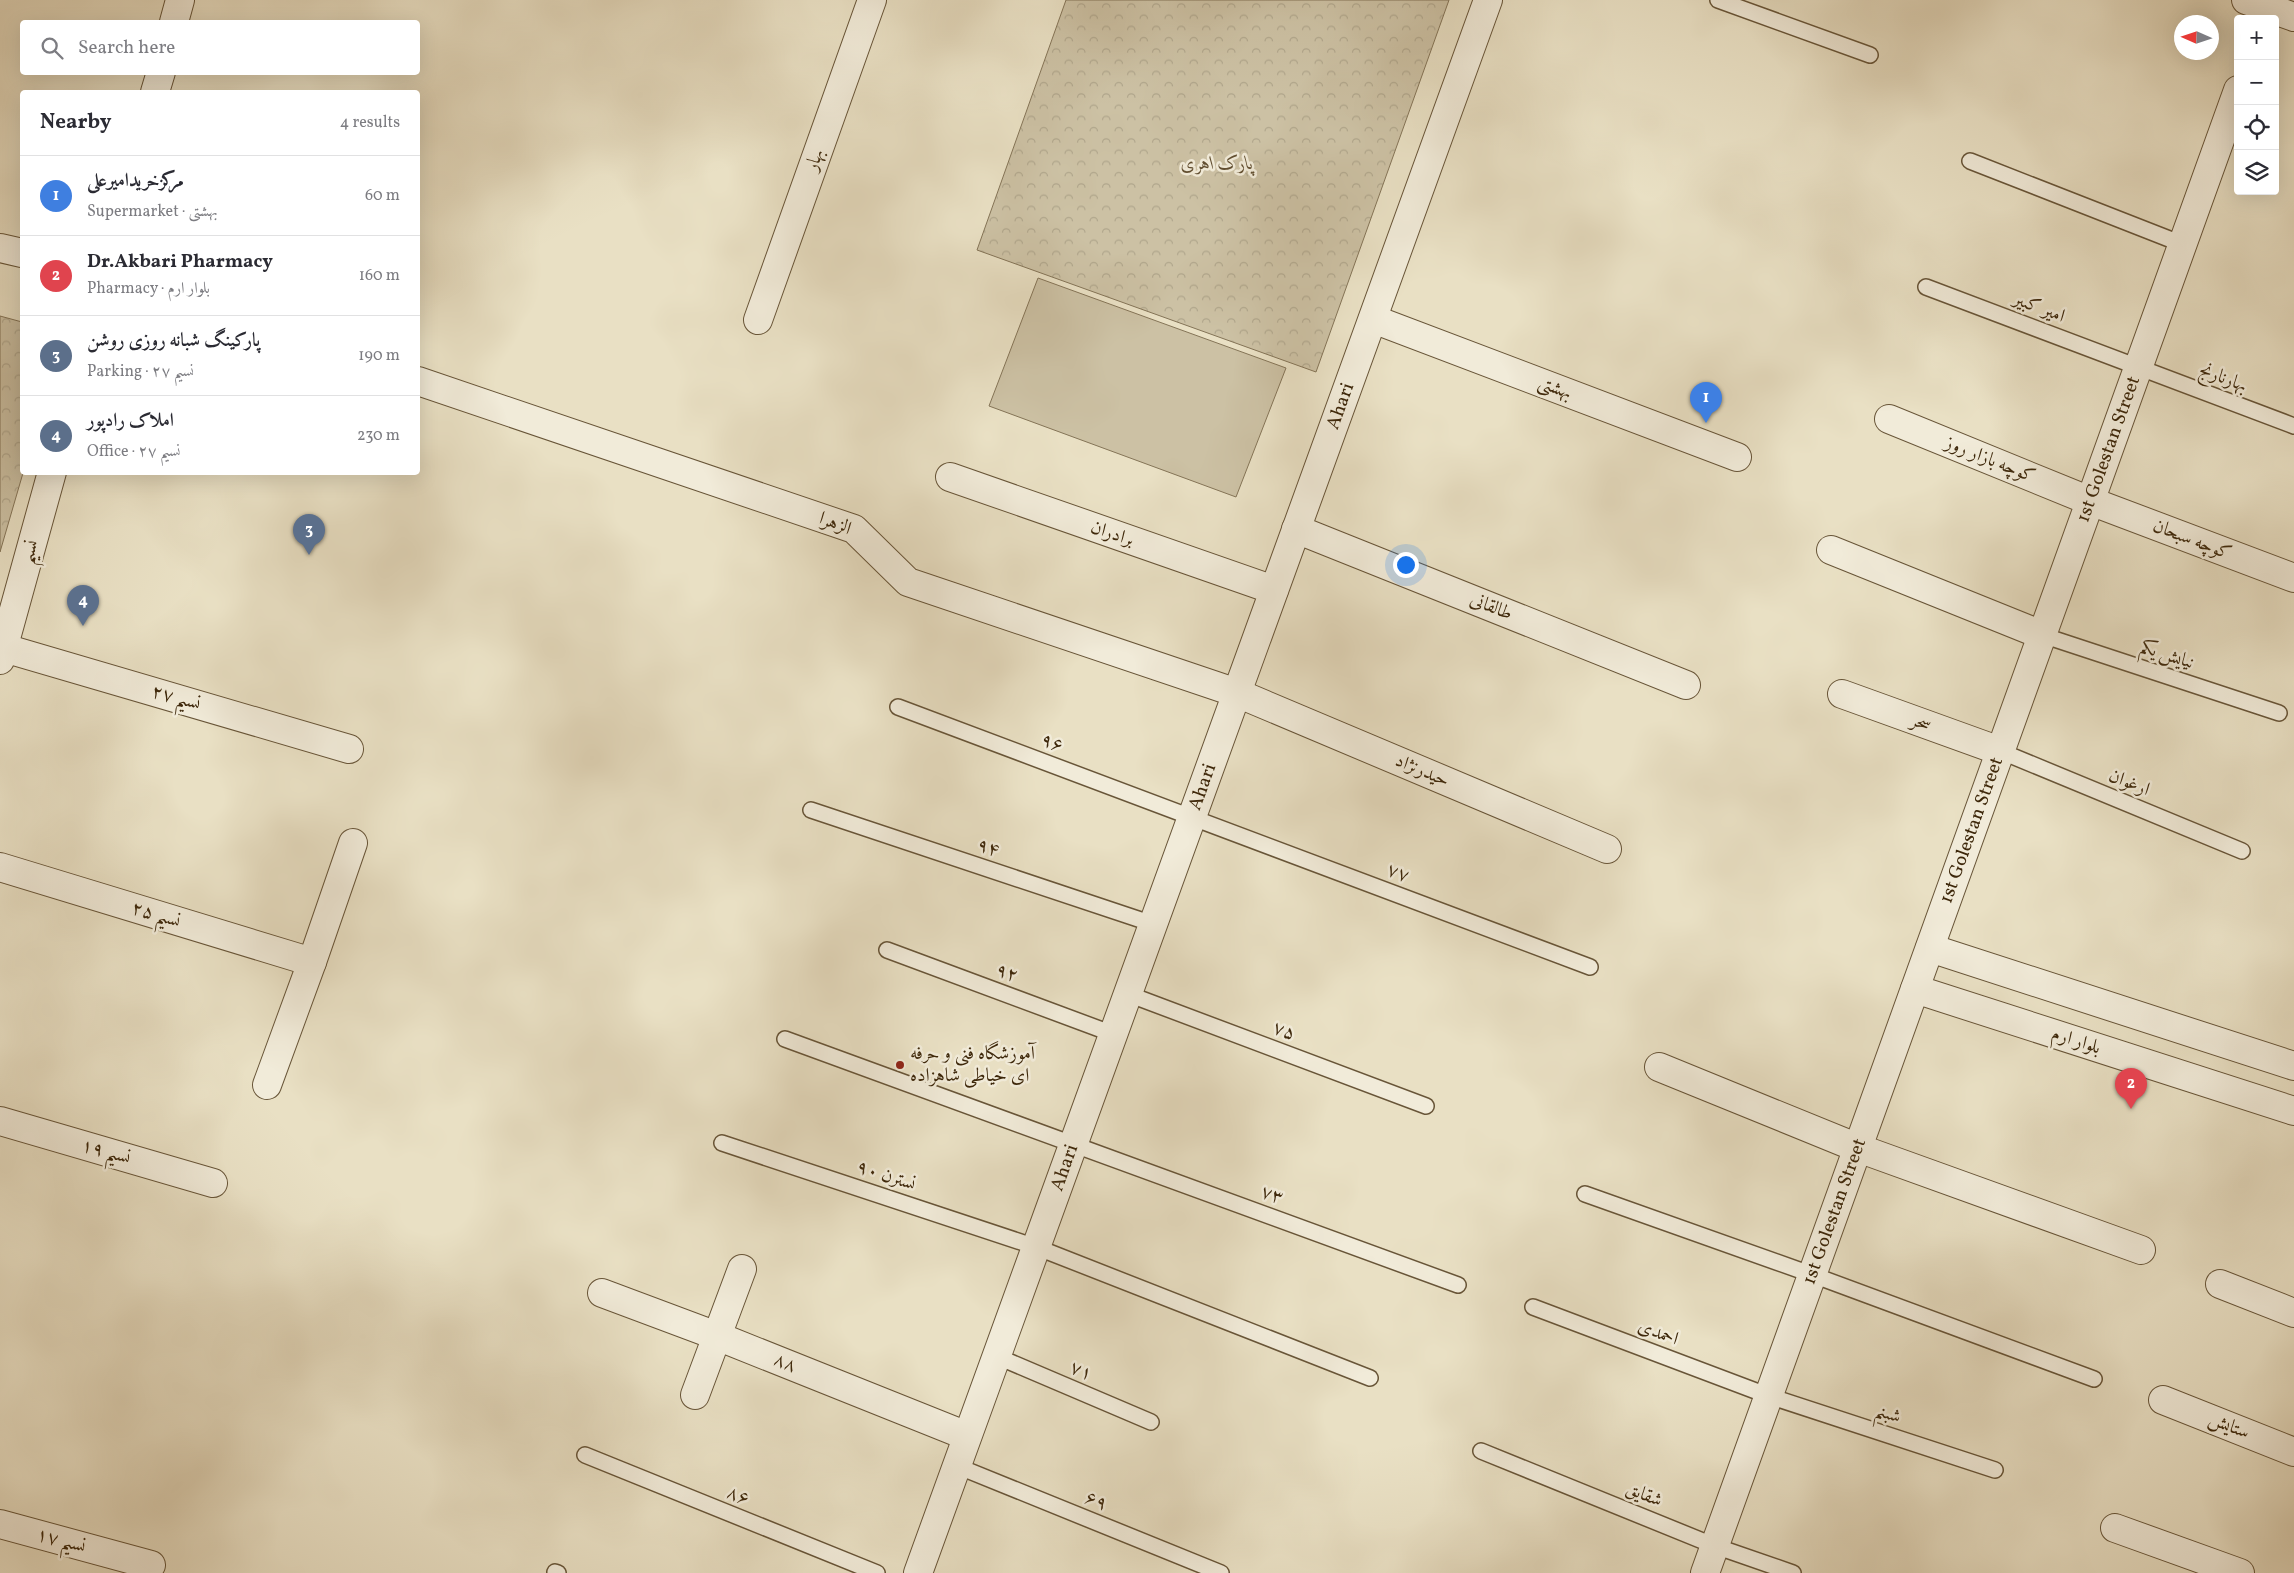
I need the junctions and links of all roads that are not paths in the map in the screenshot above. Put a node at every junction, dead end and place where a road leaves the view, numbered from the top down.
1 (180, 0) edge
2 (872, 0) edge
3 (1488, 0) edge
4 (1718, 0) edge
5 (2261, 7) edge
6 (2294, 17) edge
7 (175, 20) edge
8 (1870, 55) dead end
9 (159, 75) edge
10 (156, 90) edge
11 (2234, 101) edge
12 (1970, 161) dead end
13 (2182, 244) junction
14 (0, 248) edge
15 (20, 253) edge
16 (1926, 287) dead end
17 (1373, 319) junction
18 (758, 320) dead end
19 (2138, 367) junction
20 (420, 382) edge
21 (1889, 419) dead end
22 (2294, 426) edge
23 (1737, 457) dead end
24 (51, 475) edge
25 (950, 477) dead end
26 (2090, 501) junction
27 (1296, 529) junction
28 (1831, 550) dead end
29 (2294, 578) edge
30 (1274, 590) junction
31 (2042, 635) junction
32 (2, 654) edge
33 (1686, 685) dead end
34 (1237, 693) junction
35 (1842, 694) dead end
36 (898, 707) dead end
37 (2279, 713) dead end
38 (349, 749) dead end
39 (2000, 751) junction
40 (811, 810) dead end
41 (1192, 818) junction
42 (353, 843) dead end
43 (1607, 849) dead end
44 (2242, 851) dead end
45 (0, 867) edge
46 (1153, 924) junction
47 (1930, 948) junction
48 (887, 950) dead end
49 (312, 962) junction
50 (1590, 967) dead end
51 (1915, 989) junction
52 (1128, 994) junction
53 (1114, 1034) junction
54 (785, 1039) dead end
55 (2294, 1066) edge
56 (1659, 1067) dead end
57 (267, 1085) dead end
58 (1426, 1106) dead end
59 (2294, 1111) edge
60 (0, 1121) edge
61 (722, 1143) dead end
62 (1073, 1143) junction
63 (1858, 1148) junction
64 (213, 1184) dead end
65 (1584, 1194) dead end
66 (1036, 1247) junction
67 (2142, 1250) dead end
68 (742, 1269) dead end
69 (1812, 1275) junction
70 (2220, 1284) dead end
71 (1458, 1285) dead end
72 (602, 1293) dead end
73 (1532, 1307) dead end
74 (2294, 1313) edge
75 (717, 1336) junction
76 (996, 1356) junction
77 (1370, 1378) dead end
78 (2094, 1379) dead end
79 (695, 1396) dead end
80 (1769, 1396) junction
81 (2163, 1400) dead end
82 (1151, 1422) dead end
83 (967, 1436) junction
84 (1482, 1452) dead end
85 (2294, 1452) edge
86 (585, 1455) dead end
87 (956, 1466) junction
88 (1995, 1470) dead end
89 (0, 1524) edge
90 (2115, 1528) dead end
91 (1715, 1546) junction
92 (151, 1565) dead end
93 (877, 1573) edge
94 (918, 1573) edge
95 (1221, 1573) edge
96 (1706, 1573) edge
97 (1793, 1573) edge
98 (2240, 1573) edge

1 - 7 street
2 - 18 street, بهار
3 - 17 street, Ahari
4 - 8 lane
5 - 6 street
9 - 10 street
11 - 13 street, 1st Golestan Street
12 - 13 lane
13 - 19 street, 1st Golestan Street
14 - 15 street
16 - 19 lane, امیر کبیر
17 - 23 street, بهشتی
17 - 27 street, Ahari
19 - 22 lane, بهارنارنج
19 - 26 street, 1st Golestan Street
20 - 34 street, الزهرا
21 - 26 street, کوچه بازار روز
24 - 32 street, نسیم
25 - 30 street, برادران
26 - 29 street, کوچه سبحان
26 - 31 street, 1st Golestan Street
27 - 30 street, Ahari
27 - 33 street, طالقانی
28 - 31 street
30 - 34 street, Ahari
31 - 37 lane, نیایش یکم
31 - 39 street, 1st Golestan Street
32 - 38 street, نسیم ۲۷
34 - 41 street, Ahari
34 - 43 street, حیدرنژاد
35 - 39 street, سحر
36 - 41 lane, ۹۶
39 - 44 lane, ارغوان
39 - 47 street, 1st Golestan Street
40 - 46 lane, ۹۴
41 - 46 street, Ahari
41 - 50 lane, ۷۷
42 - 49 street
45 - 49 street, نسیم ۲۵
46 - 52 street, Ahari
47 - 51 street, 1st Golestan Street
47 - 55 street
48 - 53 lane, ۹۲
49 - 57 street
51 - 59 street, بلوار ارم
51 - 63 street, 1st Golestan Street
52 - 53 street, Ahari
52 - 58 lane, ۷۵
53 - 62 street, Ahari
54 - 62 lane, ۷۳
56 - 63 street
60 - 64 street, نسیم ۱۹
61 - 66 lane, نسترن ۹۰
62 - 66 street, Ahari
62 - 71 lane, ۷۳
63 - 67 street
63 - 69 street, 1st Golestan Street
65 - 69 lane
66 - 76 street, Ahari
66 - 77 lane, نسترن ۹۰
68 - 75 street
69 - 78 lane
69 - 80 street, 1st Golestan Street
70 - 74 street
72 - 75 street, ۸۸
73 - 80 lane, احمدی
75 - 79 street
75 - 83 street, ۸۸
76 - 82 lane, ۷۱
76 - 83 street, Ahari
80 - 88 lane, شبنم
80 - 91 street, 1st Golestan Street
81 - 85 street, ستایش
83 - 87 street, Ahari
84 - 91 lane, شقایق
86 - 93 lane, ۸۶
87 - 94 street, Ahari
87 - 95 lane, ۶۹
89 - 92 street, نسیم ۱۷
90 - 98 street
91 - 96 street, 1st Golestan Street
91 - 97 lane, شقایق

